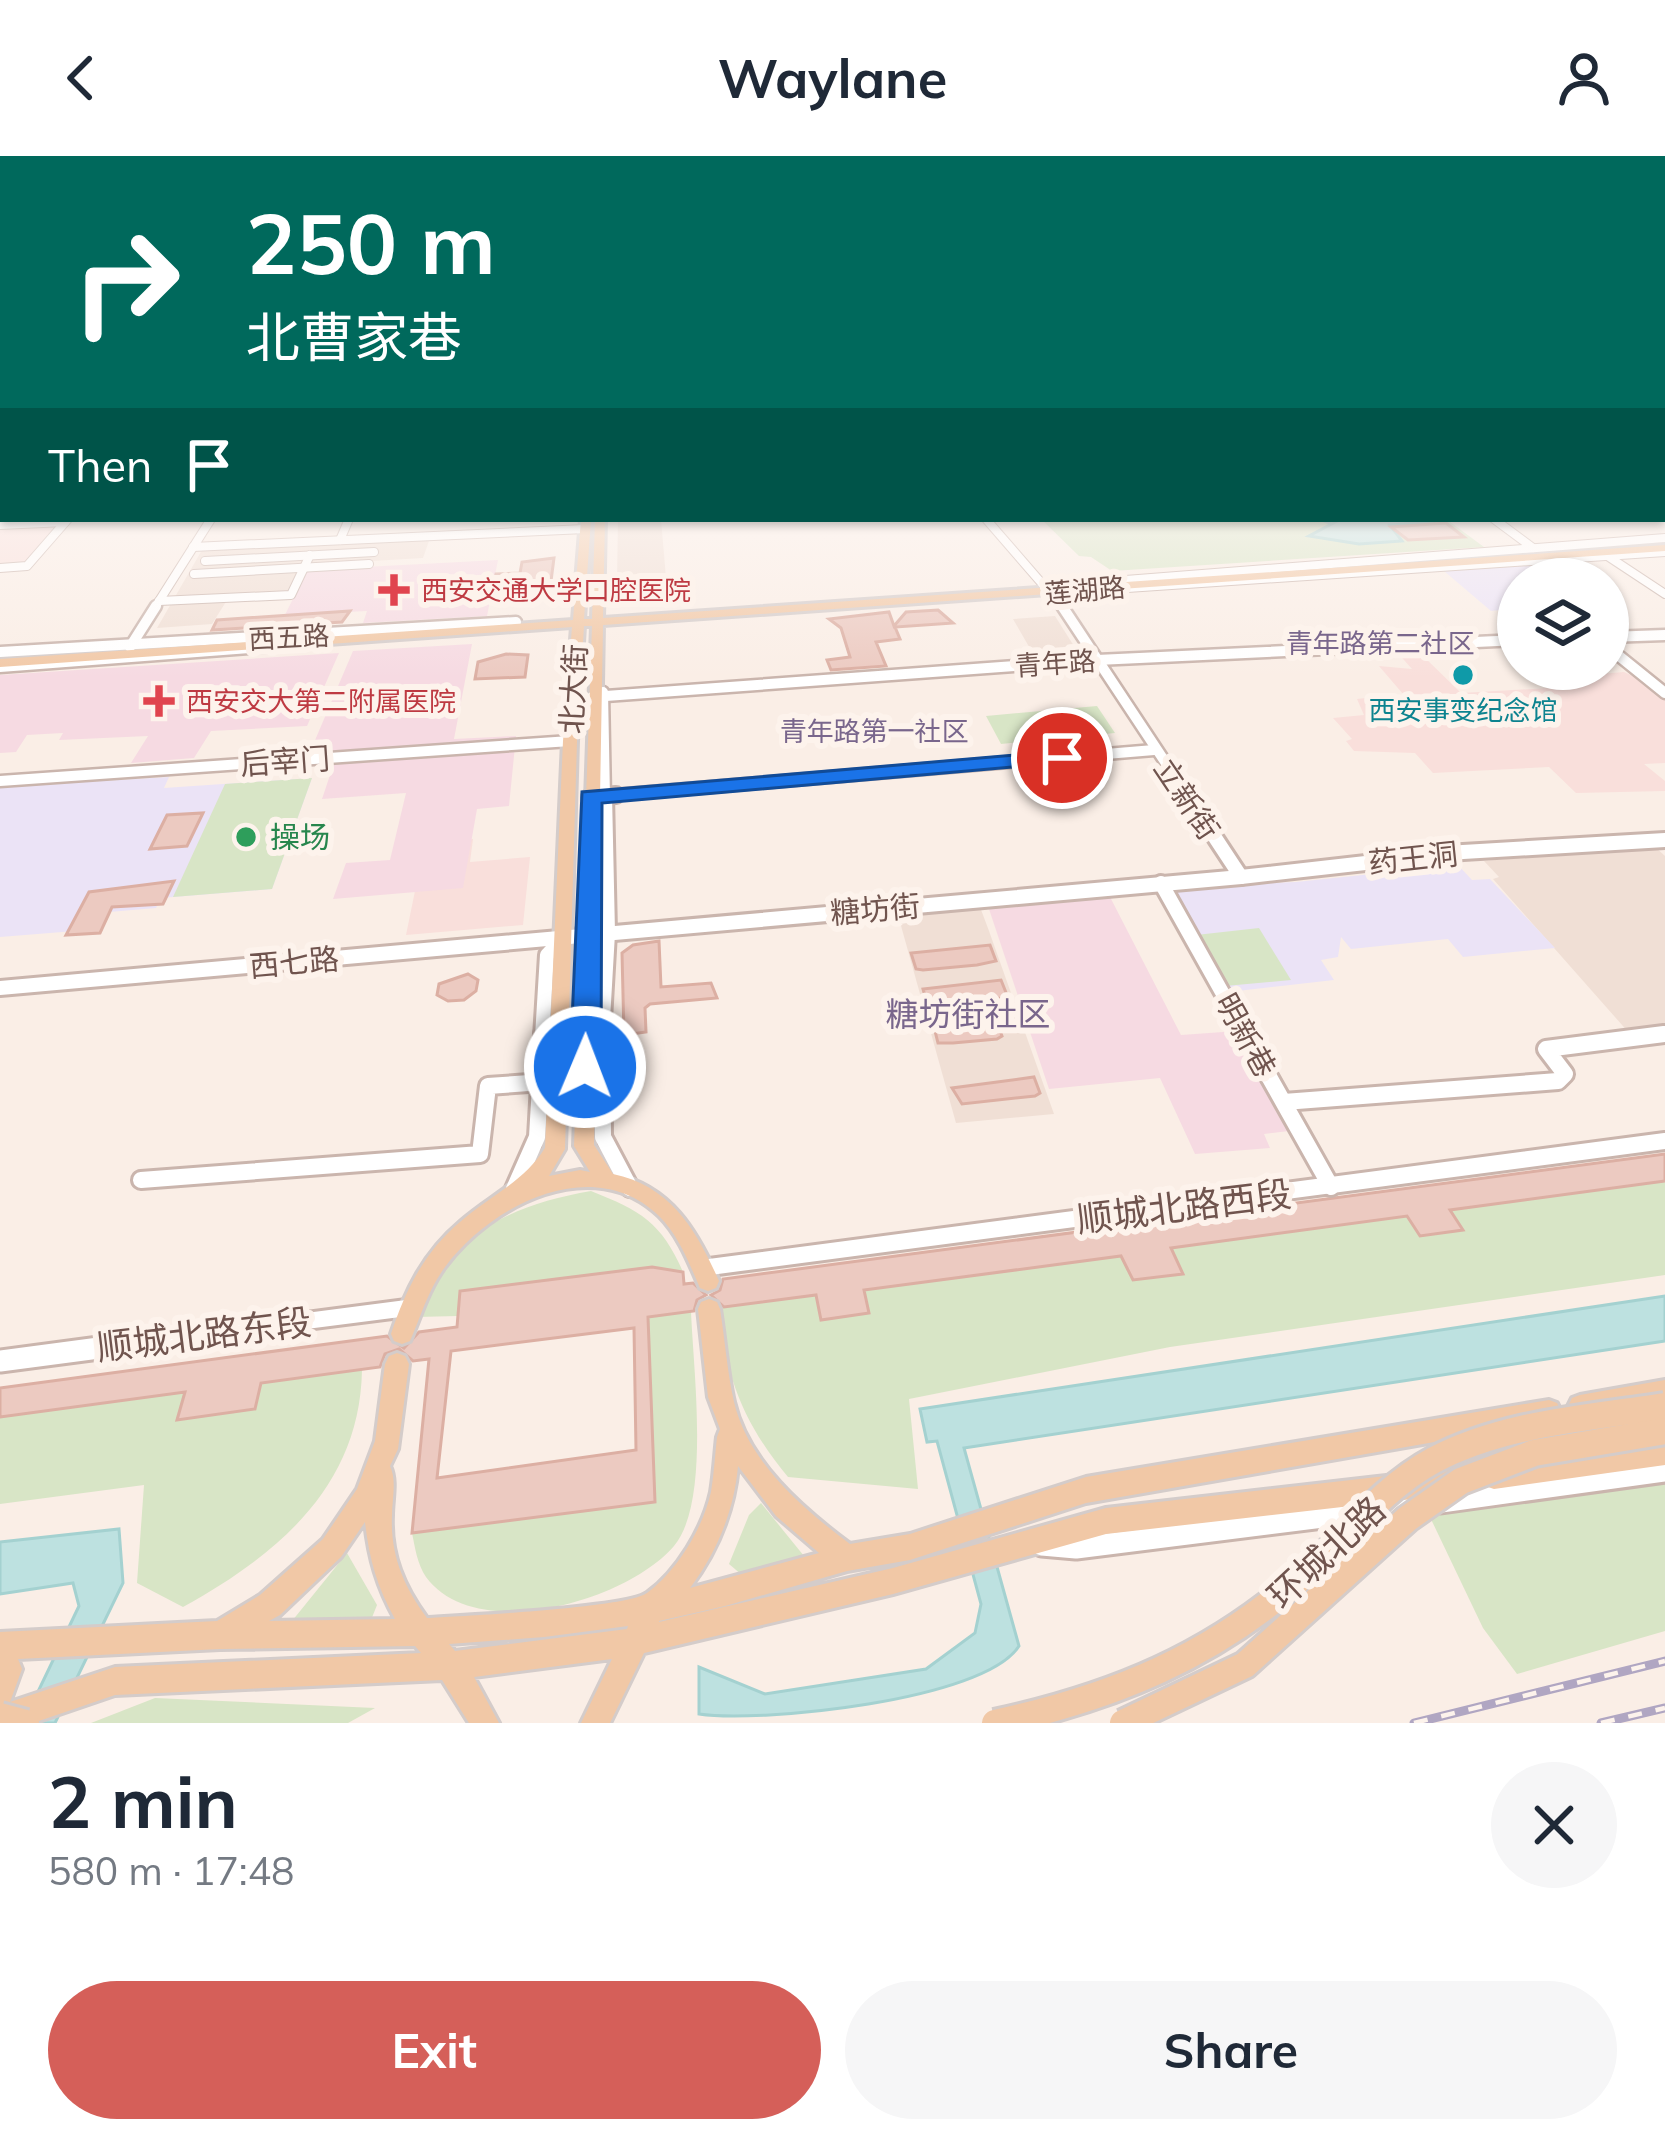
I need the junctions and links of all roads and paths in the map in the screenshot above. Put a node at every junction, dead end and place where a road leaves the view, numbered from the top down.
1 (57, 531) edge
2 (203, 531) edge
3 (344, 531) edge
4 (473, 531) edge
5 (581, 531) edge
6 (600, 531) edge
7 (997, 531) edge
8 (1510, 531) edge
9 (340, 540) junction
10 (1665, 545) edge
11 (193, 547) junction
12 (1599, 550) junction
13 (374, 552) dead end
14 (1541, 554) junction
15 (310, 555) junction
16 (205, 561) dead end
17 (369, 564) dead end
18 (306, 567) junction
19 (0, 568) edge
20 (194, 574) dead end
21 (1051, 590) junction
22 (1665, 594) edge
23 (159, 602) junction
24 (595, 621) junction
25 (577, 622) junction
26 (1665, 634) edge
27 (1629, 636) edge
28 (1497, 641) edge
29 (131, 645) junction
30 (0, 659) edge
31 (1097, 660) junction
32 (1629, 663) edge
33 (593, 677) joint
34 (1665, 693) edge
35 (599, 697) junction
36 (570, 741) junction
37 (1154, 750) junction
38 (0, 781) edge
39 (598, 796) junction
40 (1658, 840) edge
41 (1665, 854) edge
42 (1240, 878) junction
43 (1161, 883) junction
44 (598, 933) junction
45 (565, 936) junction
46 (0, 988) edge
47 (1665, 1034) edge
48 (548, 1082) junction
49 (1285, 1102) junction
50 (1665, 1141) edge
51 (141, 1180) dead end
52 (619, 1185) junction
53 (1331, 1186) junction
54 (508, 1200) junction
55 (705, 1275) joint
56 (407, 1308) junction
57 (709, 1309) dead end
58 (402, 1334) dead end
59 (0, 1361) edge
60 (397, 1364) dead end
61 (1665, 1391) edge
62 (721, 1397) junction
63 (1665, 1406) edge
64 (1665, 1431) edge
65 (388, 1438) junction
66 (1665, 1453) edge
67 (1665, 1471) edge
68 (1025, 1543) junction
69 (847, 1558) junction
70 (651, 1609) junction
71 (421, 1634) junction
72 (220, 1635) junction
73 (632, 1642) junction
74 (0, 1650) edge
75 (451, 1666) junction
76 (0, 1692) edge
77 (0, 1718) edge
78 (26, 1723) edge
79 (484, 1723) edge
80 (595, 1723) edge
81 (995, 1723) edge
82 (1123, 1723) edge

1 - 19 street
2 - 11 street
3 - 9 street
4 - 9 street
5 - 25 main road, 北大街
6 - 24 main road, 北大街
7 - 21 street, 立新街
8 - 14 street
9 - 11 street
10 - 12 main road, 莲湖路
11 - 23 street
12 - 14 main road, 莲湖路
12 - 22 street
13 - 15 street
14 - 21 main road, 莲湖路
15 - 16 street
15 - 18 street
17 - 18 street
18 - 20 street
18 - 23 street
21 - 24 main road, 莲湖路
21 - 31 street, 立新街
23 - 29 street
24 - 25 main road, 莲湖路
24 - 33 main road, 北大街
25 - 29 main road, 西五路
25 - 30 main road, 西五路
25 - 36 main road, 北大街
26 - 27 street
28 - 31 street, 青年路
29 - 30 main road, 西五路
31 - 35 street, 青年路
31 - 37 street, 立新街
32 - 34 street
33 - 35 street
35 - 39 street
36 - 38 street, 后宰门
36 - 45 main road, 北大街
37 - 39 street
37 - 42 street, 立新街
39 - 44 main road
40 - 41 street
40 - 42 street, 药王洞
42 - 43 street, 药王洞
43 - 44 street, 糖坊街
43 - 49 street, 明新巷
44 - 45 street, 西七路
44 - 52 main road
45 - 46 street, 西七路
45 - 48 main road, 北大街
47 - 49 street
48 - 51 street
48 - 54 main road, 北大街
49 - 53 street, 明新巷
50 - 53 street, 顺城北路西段
52 - 54 main road, 北大街
52 - 55 main road
53 - 55 street, 顺城北路西段
54 - 56 main road, 北大街
56 - 58 main road, 北大街
56 - 59 street, 顺城北路东段
57 - 62 main road
60 - 65 main road
61 - 69 main road
62 - 69 main road
62 - 70 main road
63 - 81 main road, 环城北路, bridge
64 - 82 main road, 环城北路, bridge
65 - 71 main road
65 - 72 main road
66 - 68 main road
67 - 68 street
68 - 73 main road
69 - 70 main road
70 - 71 main road
70 - 73 main road
71 - 72 main road
71 - 75 main road
72 - 74 main road
73 - 75 main road
73 - 80 main road
74 - 76 main road
75 - 77 main road
75 - 79 main road
77 - 78 main road, bridge

